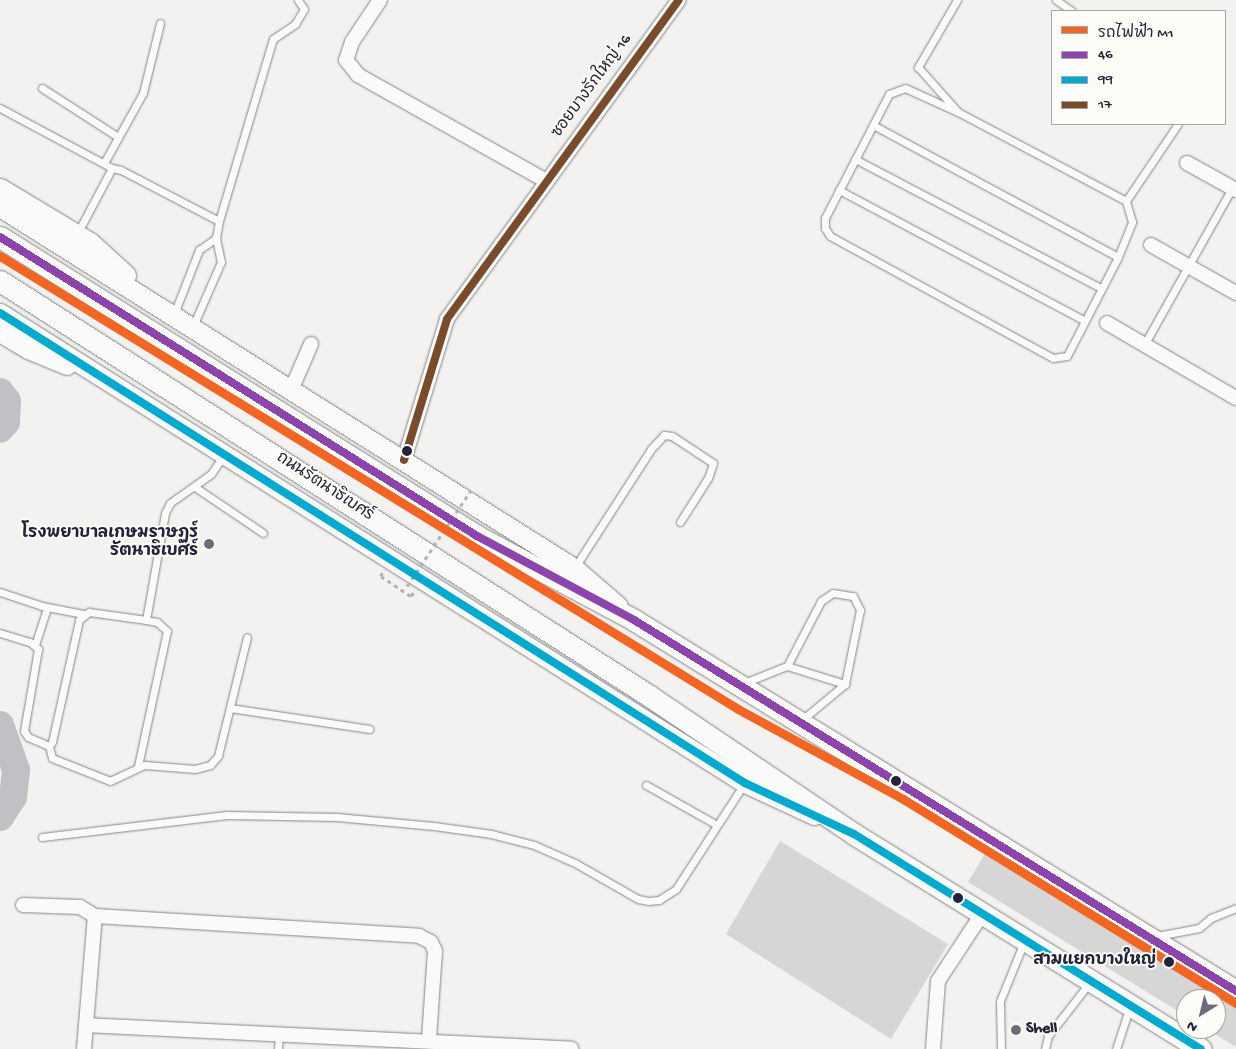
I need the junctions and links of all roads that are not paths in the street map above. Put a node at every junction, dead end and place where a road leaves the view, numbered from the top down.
1 (298, 0) edge
2 (380, 0) edge
3 (679, 0) edge
4 (957, 0) edge
5 (1056, 0) edge
6 (1071, 10) edge
7 (160, 24) dead end
8 (42, 88) dead end
9 (0, 108) edge
10 (958, 112) junction
11 (873, 125) junction
12 (1177, 125) edge
13 (118, 137) junction
14 (855, 158) junction
15 (104, 163) junction
16 (1187, 163) dead end
17 (112, 168) junction
18 (546, 180) junction
19 (0, 188) edge
20 (1234, 189) edge
21 (839, 190) junction
22 (1126, 201) junction
23 (0, 207) edge
24 (219, 221) junction
25 (77, 234) junction
26 (0, 237) edge
27 (216, 238) junction
28 (1151, 245) dead end
29 (1118, 256) junction
30 (1190, 267) junction
31 (0, 281) edge
32 (1101, 288) junction
33 (1236, 293) edge
34 (168, 311) junction
35 (0, 313) edge
36 (1083, 320) junction
37 (1106, 323) dead end
38 (193, 326) junction
39 (0, 332) edge
40 (311, 344) dead end
41 (1144, 345) junction
42 (115, 384) junction
43 (292, 388) junction
44 (1236, 398) edge
45 (223, 456) junction
46 (404, 460) junction
47 (194, 487) junction
48 (680, 522) dead end
49 (263, 533) dead end
50 (574, 568) junction
51 (0, 592) edge
52 (47, 607) junction
53 (83, 614) junction
54 (146, 620) junction
55 (634, 620) junction
56 (0, 632) edge
57 (247, 637) dead end
58 (35, 645) junction
59 (787, 666) junction
60 (845, 684) junction
61 (739, 685) junction
62 (230, 708) junction
63 (800, 722) junction
64 (369, 729) dead end
65 (49, 746) junction
66 (138, 766) junction
67 (745, 783) junction
68 (646, 785) dead end
69 (718, 825) junction
70 (854, 834) junction
71 (42, 838) dead end
72 (23, 905) dead end
73 (1236, 908) edge
74 (982, 914) junction
75 (95, 916) junction
76 (1150, 938) junction
77 (1024, 941) junction
78 (1091, 982) junction
79 (1232, 984) edge
80 (1130, 1006) junction
81 (86, 1025) junction
82 (279, 1034) junction
83 (429, 1040) junction
84 (467, 1046) edge
85 (84, 1049) edge
86 (278, 1049) edge
87 (570, 1049) edge
88 (933, 1049) edge
89 (1001, 1049) edge
90 (1045, 1049) edge
91 (1116, 1049) edge
92 (1200, 1049) edge

1 - 24 lane
2 - 18 street
3 - 18 street, ซอยบางรักใหญ่ 16
4 - 10 lane
5 - 6 lane
7 - 13 lane
8 - 13 lane
9 - 15 lane
10 - 11 lane
10 - 22 lane
11 - 14 lane
11 - 29 lane
12 - 22 lane
13 - 15 lane
14 - 21 lane
14 - 32 lane
15 - 17 lane
16 - 20 street
17 - 24 lane
17 - 25 lane
18 - 46 street, ซอยบางรักใหญ่ 16
19 - 25 main road
20 - 30 lane
21 - 36 lane
21 - 36 lane
22 - 29 lane
23 - 34 main road
24 - 27 lane
25 - 34 main road
26 - 55 main road
27 - 34 lane
27 - 38 lane
28 - 30 street
29 - 32 lane
30 - 33 street
30 - 41 lane
31 - 70 main road, ถนนรัตนาธิเบศร์
32 - 36 lane
34 - 38 main road
35 - 42 main road, ถนนรัตนาธิเบศร์
37 - 41 street
38 - 43 main road
39 - 42 main road
40 - 43 street
41 - 44 street
42 - 45 main road, ถนนรัตนาธิเบศร์
43 - 46 main road
45 - 47 lane
45 - 67 main road, ถนนรัตนาธิเบศร์
46 - 50 main road
47 - 49 lane
47 - 54 lane
48 - 50 lane
50 - 55 main road
51 - 52 lane
52 - 53 lane
52 - 58 lane
53 - 54 lane
53 - 65 lane
54 - 66 lane
55 - 61 main road
56 - 58 lane
57 - 62 lane
58 - 65 lane
59 - 60 lane
59 - 60 lane
59 - 61 lane
60 - 63 lane
61 - 63 main road
62 - 64 lane
62 - 66 lane
63 - 76 main road
65 - 66 lane
67 - 69 lane
67 - 70 main road, ถนนรัตนาธิเบศร์
68 - 69 lane
69 - 71 lane
70 - 74 main road, ถนนรัตนาธิเบศร์
72 - 75 street
73 - 76 lane
74 - 77 main road, ถนนรัตนาธิเบศร์
74 - 88 street
75 - 81 street
75 - 83 street
76 - 79 main road
77 - 78 main road, ถนนรัตนาธิเบศร์
77 - 89 lane
78 - 80 main road, ถนนรัตนาธิเบศร์
78 - 90 lane
80 - 91 lane
80 - 92 main road, ถนนรัตนาธิเบศร์
81 - 82 street
81 - 85 street
82 - 83 street
82 - 86 lane
83 - 84 street
84 - 87 street

